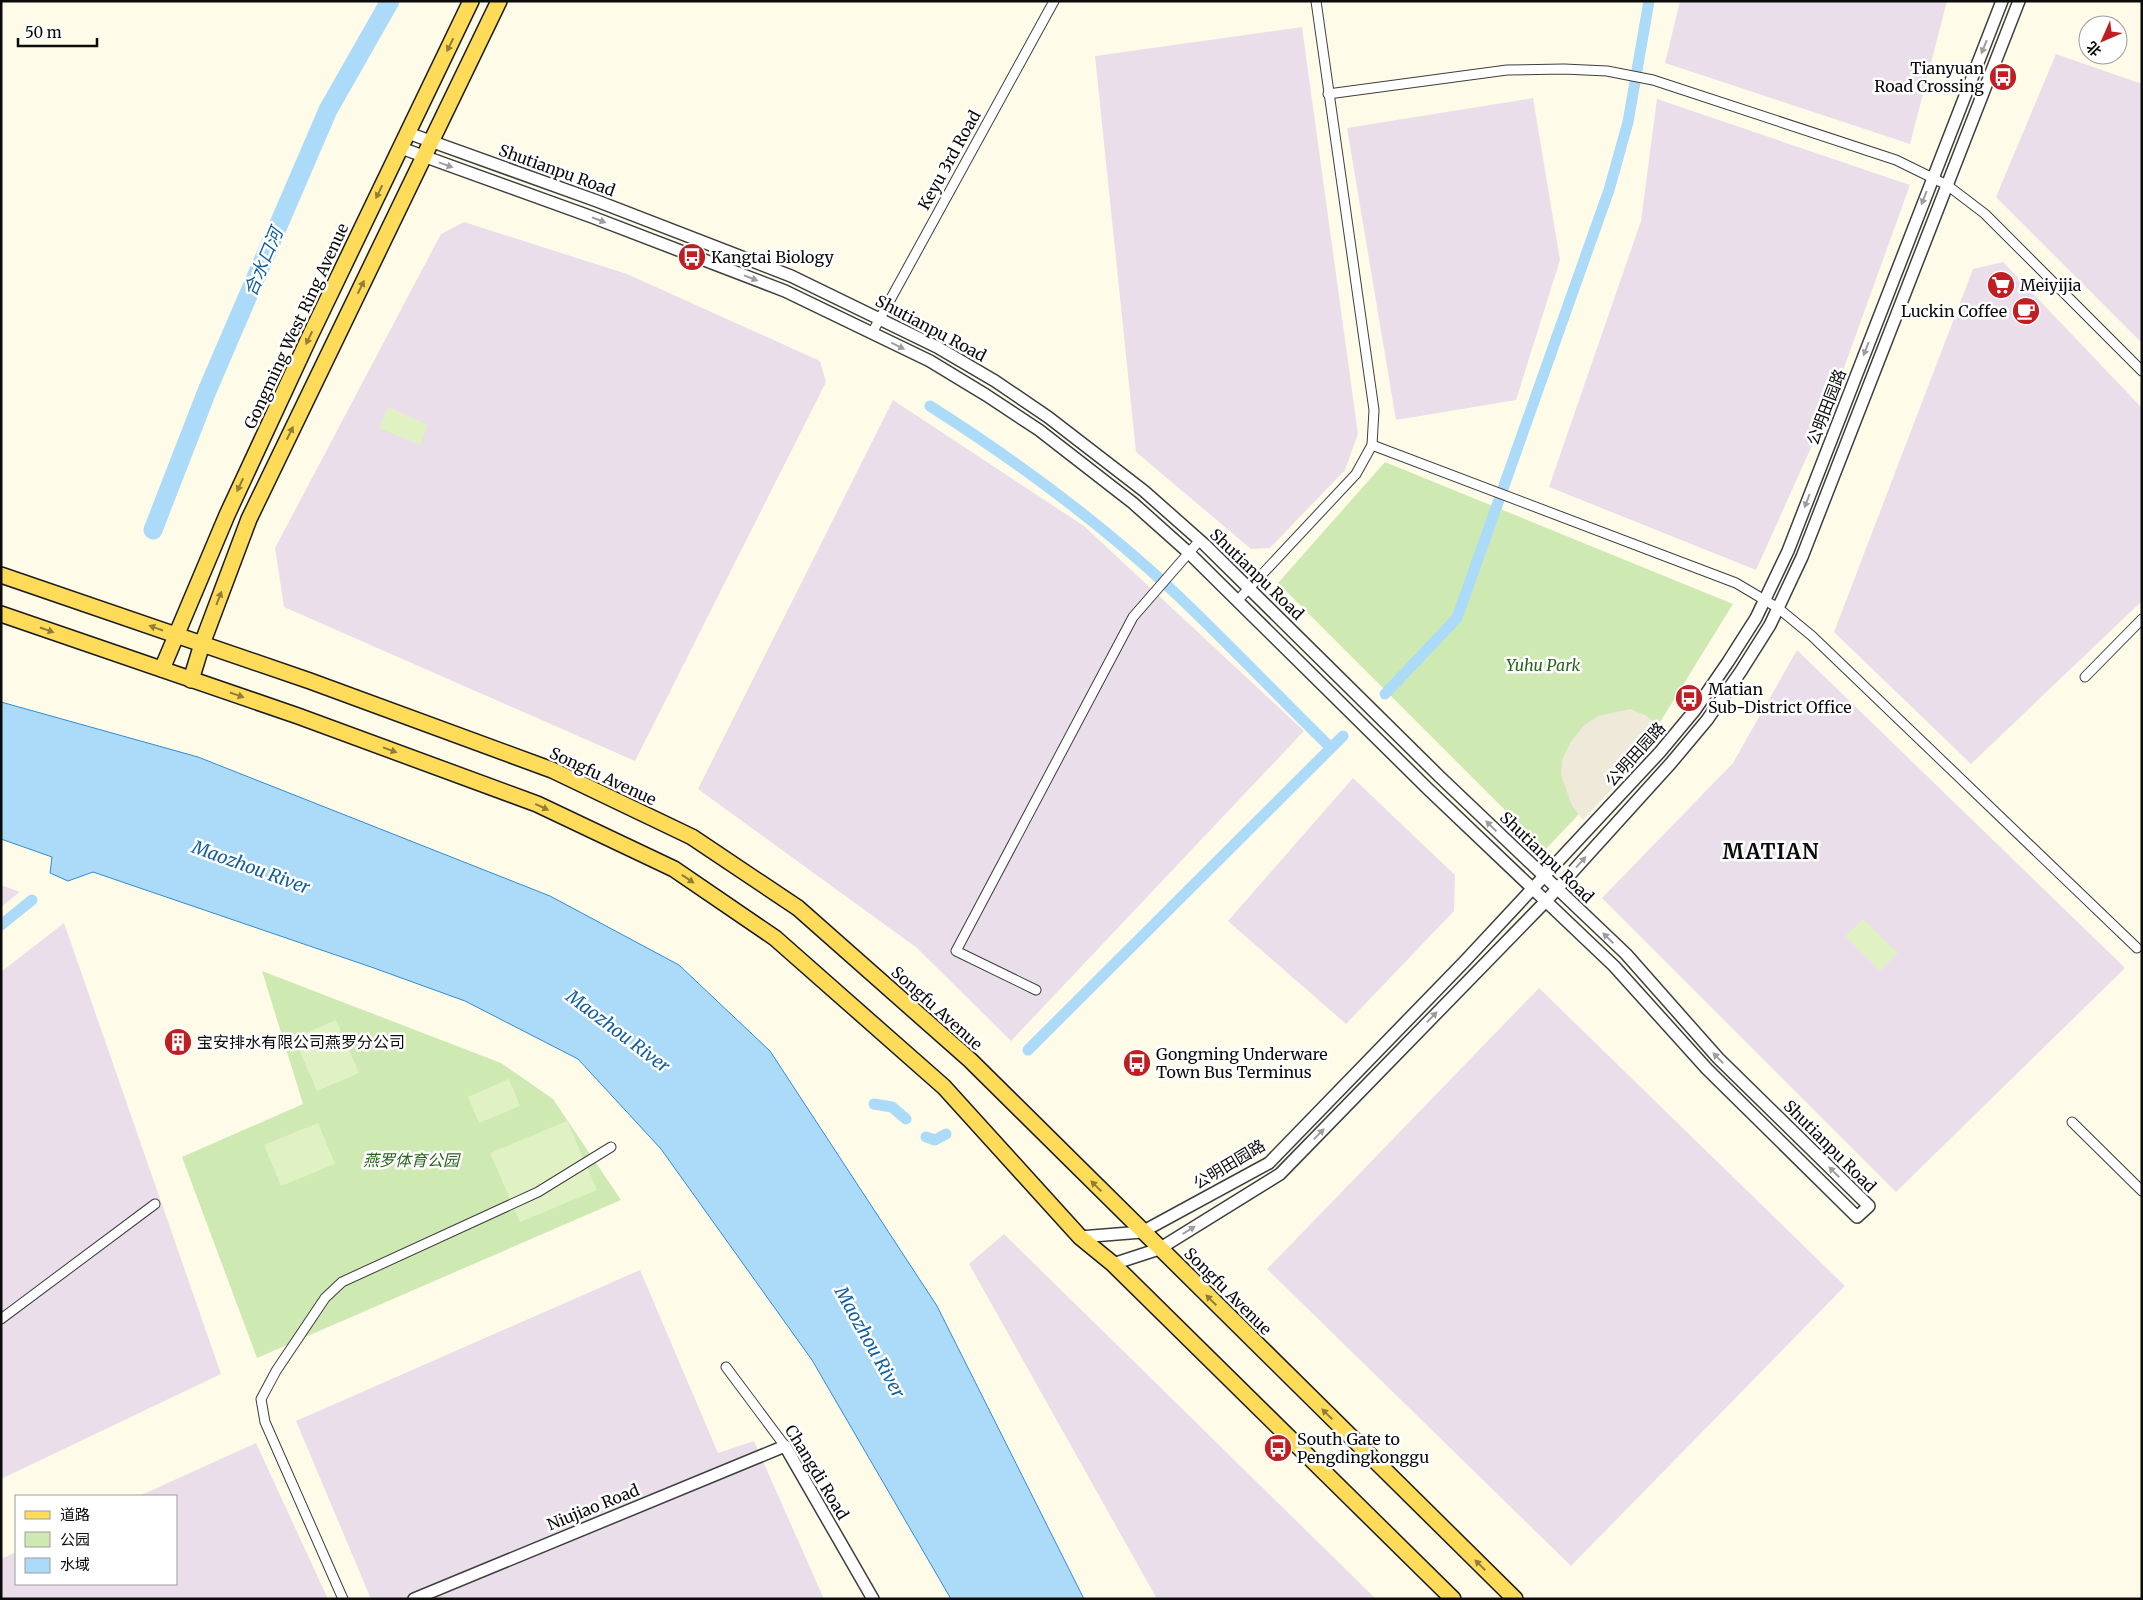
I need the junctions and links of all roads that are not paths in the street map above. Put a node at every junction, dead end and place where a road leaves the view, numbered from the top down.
1 (471, 1) edge
2 (499, 1) edge
3 (1054, 1) edge
4 (1316, 1) edge
5 (2002, 1) edge
6 (2020, 1) edge
7 (1328, 94) junction
8 (408, 133) junction
9 (431, 142) junction
10 (401, 148) junction
11 (424, 157) junction
12 (1932, 177) junction
13 (1947, 186) junction
14 (880, 318) junction
15 (872, 333) junction
16 (2142, 371) edge
17 (1372, 446) junction
18 (1200, 540) junction
19 (1189, 553) junction
20 (1, 575) edge
21 (1250, 589) junction
22 (1238, 600) junction
23 (1765, 600) junction
24 (1778, 608) junction
25 (1, 614) edge
26 (2142, 619) edge
27 (175, 635) junction
28 (202, 644) junction
29 (162, 670) junction
30 (2084, 677) dead end
31 (191, 680) junction
32 (1544, 877) junction
33 (1557, 888) junction
34 (1533, 889) junction
35 (1546, 901) junction
36 (2137, 948) dead end
37 (1036, 990) dead end
38 (2072, 1122) dead end
39 (611, 1147) dead end
40 (2142, 1191) edge
41 (154, 1204) dead end
42 (1142, 1232) junction
43 (1080, 1237) junction
44 (1160, 1249) junction
45 (1113, 1264) junction
46 (1, 1320) edge
47 (726, 1367) dead end
48 (785, 1446) junction
49 (343, 1599) edge
50 (414, 1599) edge
51 (873, 1599) edge
52 (1453, 1599) edge
53 (1515, 1599) edge

1 -> 8 main road, Gongming West Ring Avenue
2 - 9 main road
3 - 14 street, Keyu 3rd Road
4 - 7 street
5 -> 12 street, 公明田园路
6 - 13 street, 公明田园路
7 - 12 street
7 - 17 street
8 - 9 street, Shutianpu Road
8 - 10 main road, Gongming West Ring Avenue
9 - 11 main road
9 - 14 street, Shutianpu Road
10 - 11 street, Shutianpu Road
10 -> 27 main road, Gongming West Ring Avenue
11 -> 15 street, Shutianpu Road
28 -> 11 main road
12 - 13 street
12 -> 23 street, 公明田园路
13 - 16 street
13 - 24 street, 公明田园路
14 - 15 street, Keyu 3rd Road
14 - 18 street, Shutianpu Road
15 -> 19 street, Shutianpu Road
17 - 21 street
17 - 23 street
18 - 19 street
18 - 21 street, Shutianpu Road
19 - 22 street, Shutianpu Road
19 - 37 street
27 -> 20 main road, Songfu Avenue
21 - 22 street
32 -> 21 street, Shutianpu Road
22 - 34 street, Shutianpu Road
23 - 24 street
23 - 32 street, 公明田园路
33 -> 24 street, 公明田园路
24 - 36 street
25 -> 29 main road
26 - 30 street
27 - 28 main road, Songfu Avenue
27 - 29 main road, Gongming West Ring Avenue
28 - 31 main road
42 -> 28 main road, Songfu Avenue
29 - 31 main road
31 -> 43 main road
32 - 33 street, Shutianpu Road
32 - 34 street, 公明田园路
33 - 35 street, 公明田园路
35 -> 33 street, Shutianpu Road
34 - 35 street, Shutianpu Road
34 - 42 street, 公明田园路
44 -> 35 street, 公明田园路
38 - 40 street
39 - 49 street
41 - 46 street
42 - 43 street, 公明田园路
42 - 44 main road, Songfu Avenue
43 - 45 main road
44 - 45 street, 公明田园路
53 -> 44 main road, Songfu Avenue
45 - 52 main road
47 - 48 street, Changdi Road
48 - 50 street, Niujiao Road
48 - 51 street, Changdi Road

